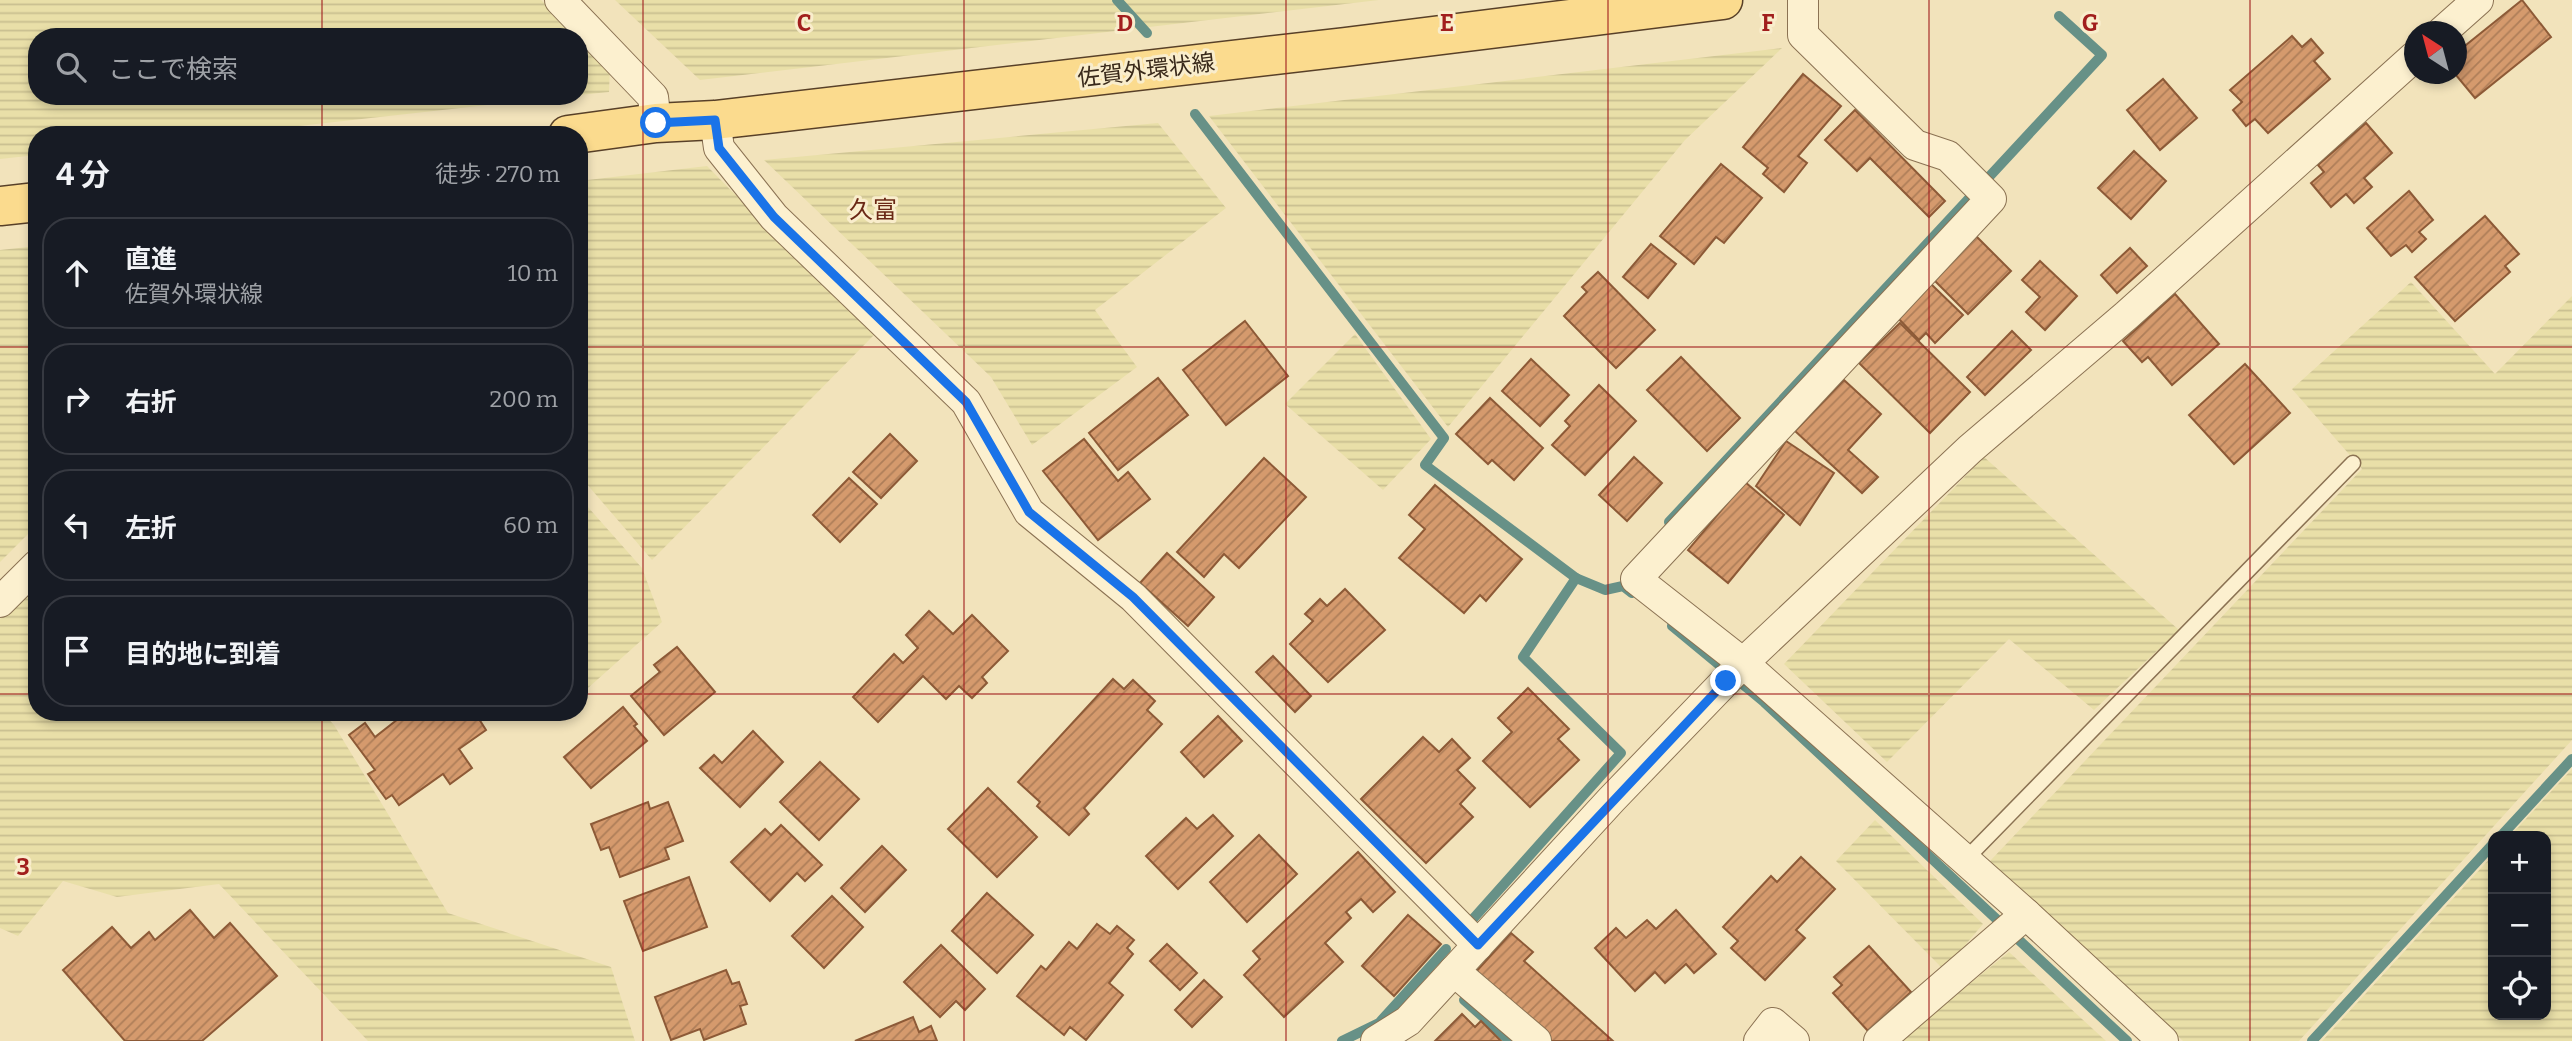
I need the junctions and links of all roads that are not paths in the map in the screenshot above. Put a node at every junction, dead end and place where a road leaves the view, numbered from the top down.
1 (560, 0) edge
2 (1723, 0) edge
3 (1802, 0) edge
4 (2477, 0) edge
5 (1665, 3) edge
6 (2454, 21) edge
7 (587, 28) edge
8 (588, 29) edge
9 (2404, 66) edge
10 (715, 120) junction
11 (656, 123) junction
12 (588, 132) edge
13 (28, 203) edge
14 (0, 206) edge
15 (2353, 463) dead end
16 (28, 574) edge
17 (0, 601) edge
18 (1734, 672) junction
19 (1965, 860) junction
20 (2026, 914) junction
21 (1478, 945) junction
22 (1454, 971) junction
23 (1377, 1041) edge
24 (1535, 1041) edge
25 (1759, 1041) edge
26 (1794, 1041) edge
27 (1879, 1041) edge
28 (2163, 1041) edge

1 - 7 street
2 - 5 main road, 佐賀外環状線
3 - 18 street
4 - 6 street
5 - 10 main road, 佐賀外環状線
8 - 11 street
9 - 18 street
10 - 11 main road, 佐賀外環状線
10 - 21 street
11 - 12 main road, 佐賀外環状線
13 - 14 main road
15 - 19 lane
16 - 17 street
18 - 19 street
18 - 21 street
19 - 20 street
20 - 27 street
20 - 28 street
21 - 22 street
22 - 23 street
22 - 24 street
25 - 26 street

